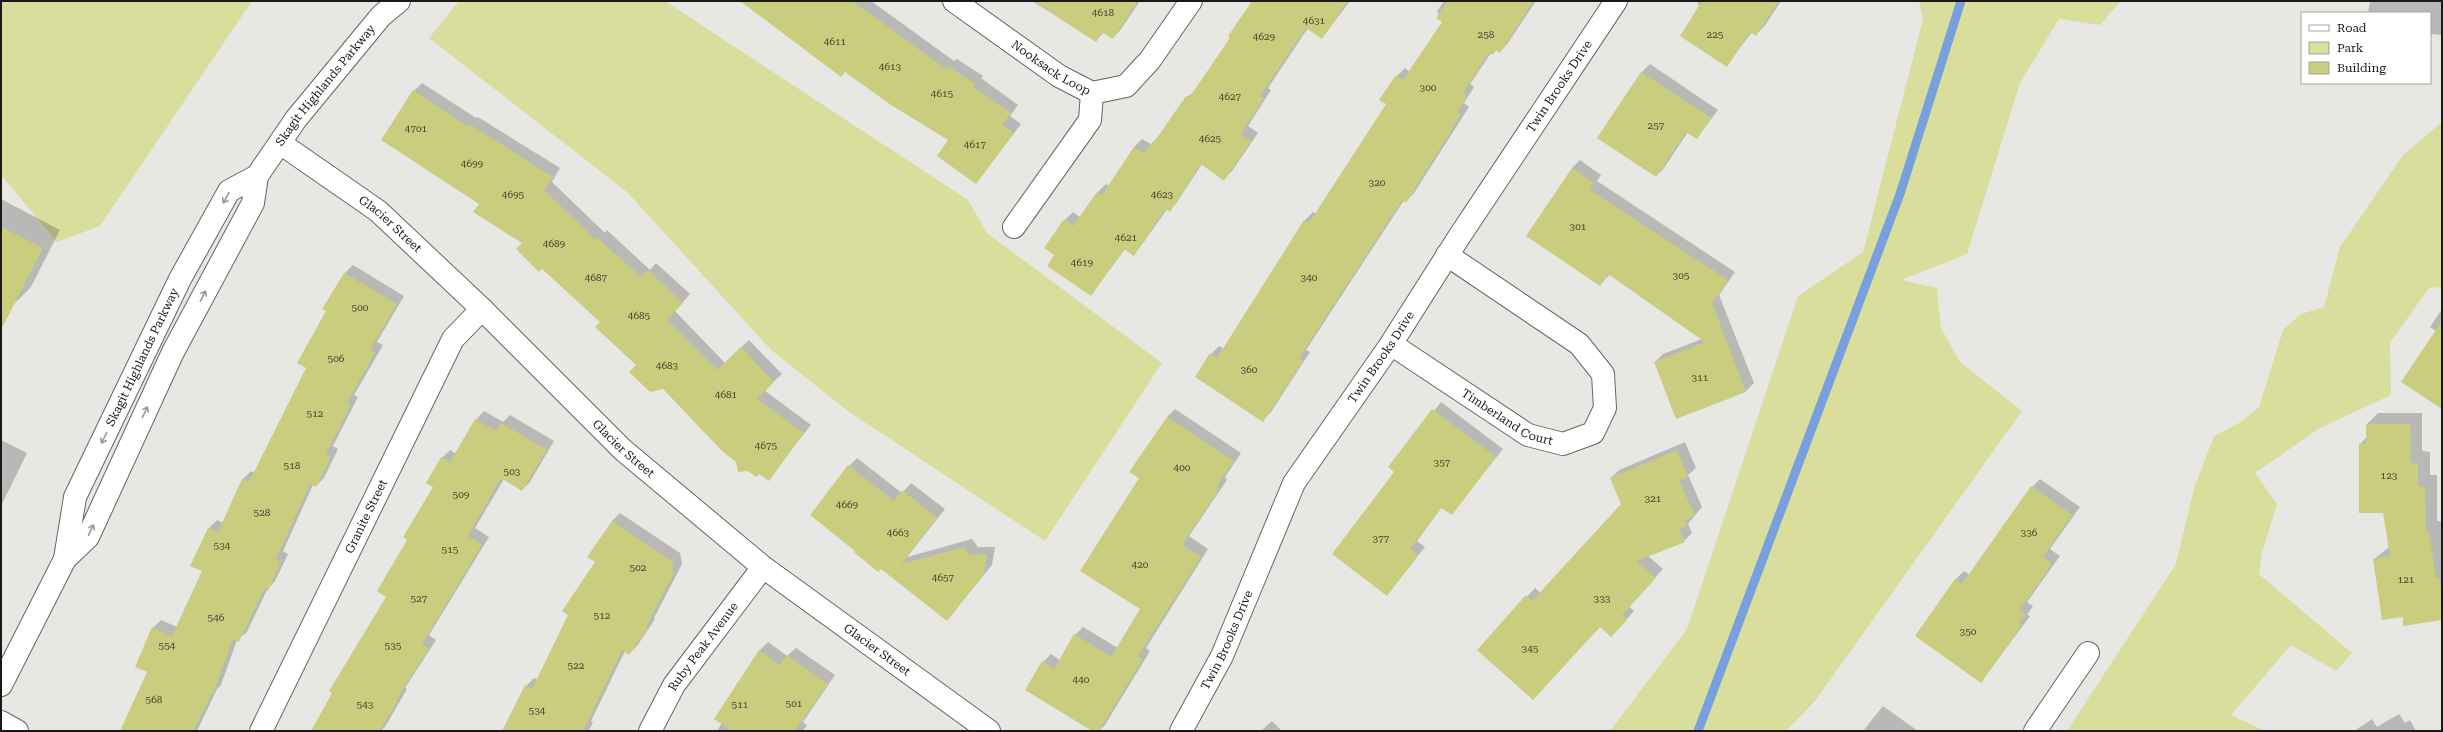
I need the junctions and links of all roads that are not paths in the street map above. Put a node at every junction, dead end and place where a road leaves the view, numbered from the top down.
1 (400, 1) edge
2 (954, 1) edge
3 (1191, 1) edge
4 (1616, 1) edge
5 (384, 9) edge
6 (1092, 93) junction
7 (280, 143) junction
8 (1014, 227) dead end
9 (1447, 255) junction
10 (482, 310) junction
11 (1391, 344) junction
12 (762, 568) junction
13 (2088, 653) dead end
14 (1, 685) edge
15 (1, 722) edge
16 (17, 731) edge
17 (261, 731) edge
18 (650, 731) edge
19 (989, 731) edge
20 (1181, 731) edge
21 (2035, 731) edge

1 - 5 street, Skagit Highlands Parkway
2 - 6 street, Nooksack Loop
3 - 6 street, Nooksack Loop
4 - 9 street, Twin Brooks Drive
5 - 7 street, Skagit Highlands Parkway
6 - 8 street
7 - 10 street, Glacier Street
7 - 14 street, Skagit Highlands Parkway
9 - 11 street, Twin Brooks Drive
9 - 11 street, Timberland Court
10 - 12 street, Glacier Street
10 - 17 street, Granite Street
11 - 20 street, Twin Brooks Drive
12 - 18 street, Ruby Peak Avenue
12 - 19 street, Glacier Street
13 - 21 street
15 - 16 street

